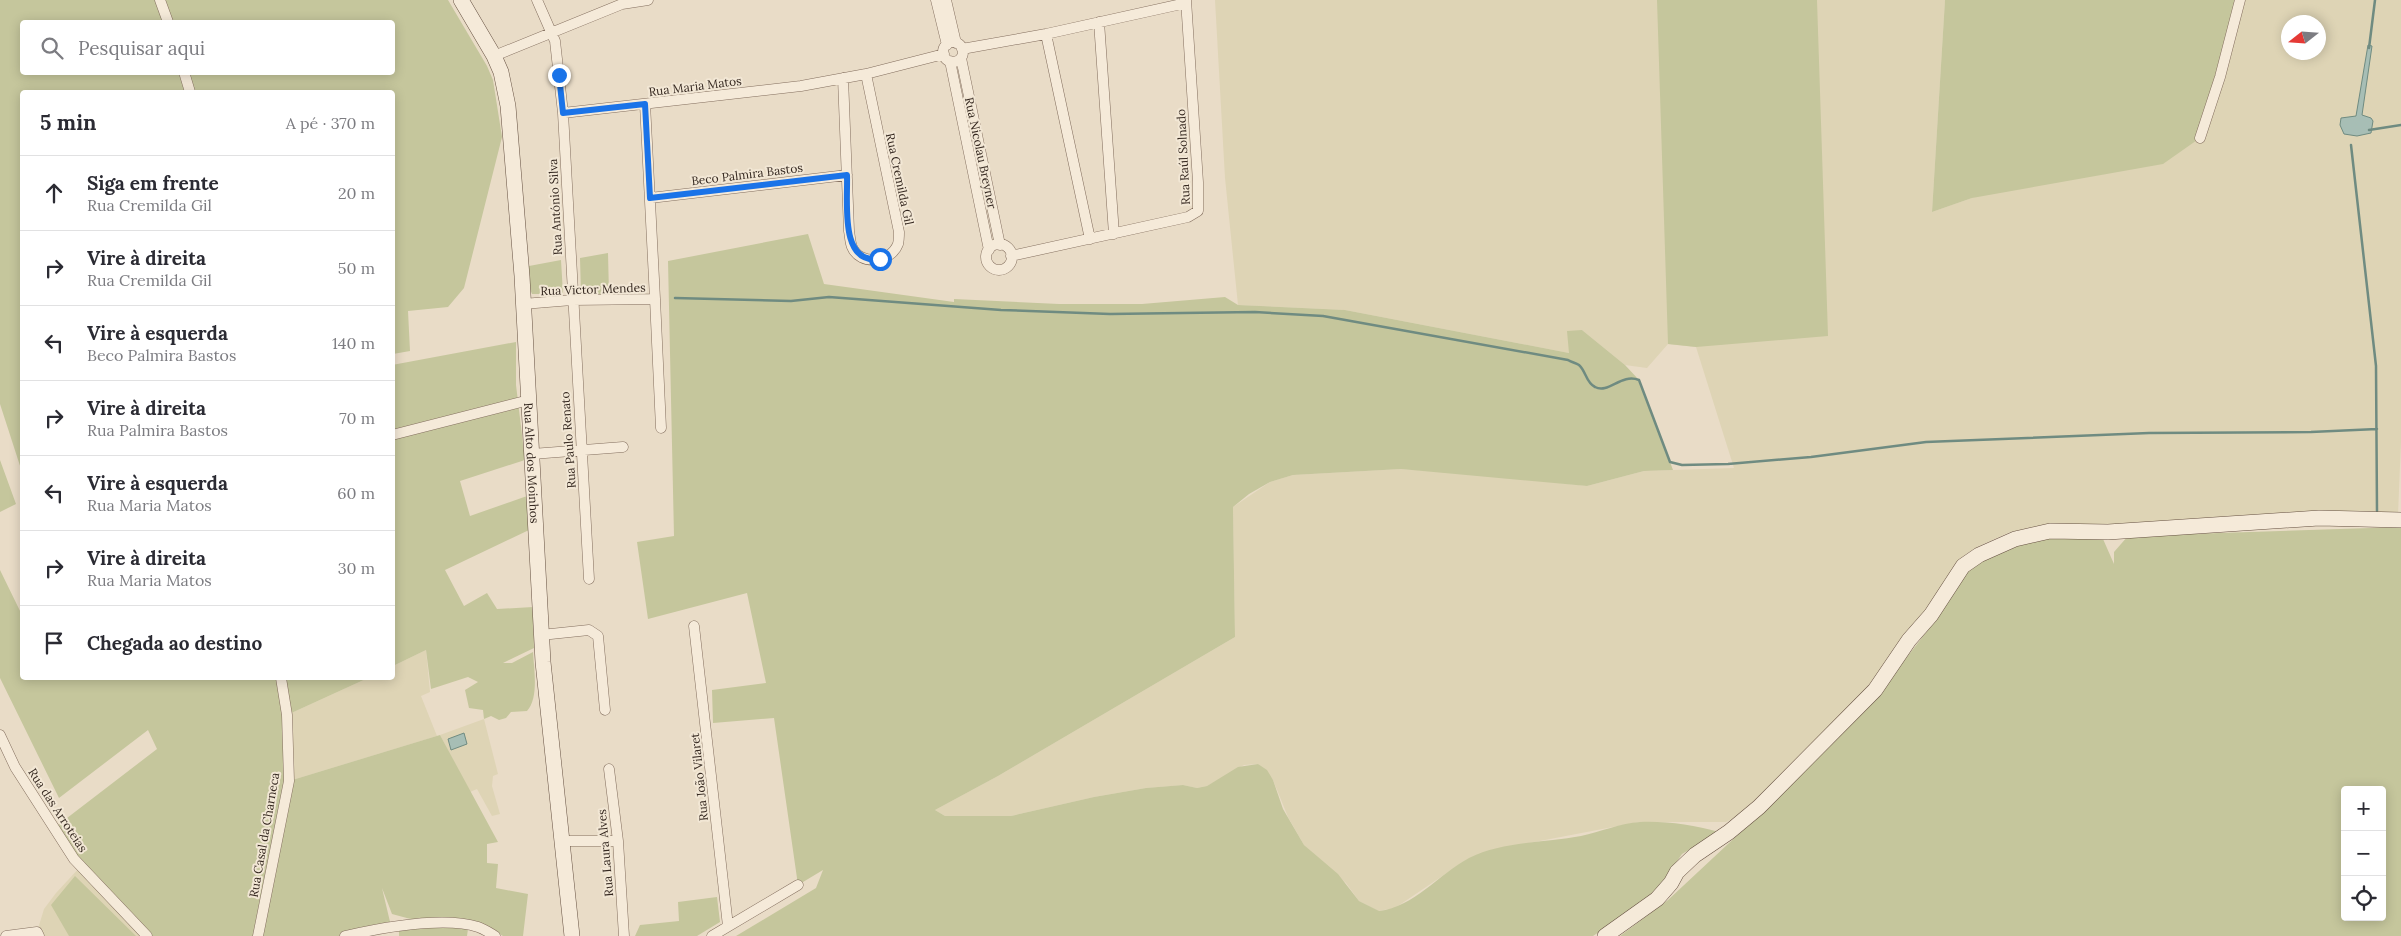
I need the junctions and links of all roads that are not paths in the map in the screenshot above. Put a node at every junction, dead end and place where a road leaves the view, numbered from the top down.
1 (160, 0) edge
2 (461, 0) edge
3 (537, 0) edge
4 (648, 0) edge
5 (936, 0) edge
6 (946, 0) edge
7 (2240, 0) edge
8 (1186, 1) edge
9 (167, 20) edge
10 (1099, 22) junction
11 (551, 32) junction
12 (1046, 34) junction
13 (953, 52) junction
14 (494, 56) junction
15 (866, 74) junction
16 (185, 75) edge
17 (843, 78) junction
18 (189, 90) edge
19 (645, 104) junction
20 (563, 113) junction
21 (2200, 138) dead end
22 (847, 175) junction
23 (650, 198) junction
24 (1114, 234) junction
25 (1090, 240) junction
26 (1000, 245) junction
27 (989, 250) junction
28 (1012, 256) junction
29 (572, 300) junction
30 (655, 300) junction
31 (523, 304) junction
32 (529, 400) junction
33 (661, 428) dead end
34 (395, 434) edge
35 (623, 447) dead end
36 (581, 450) junction
37 (532, 454) junction
38 (2401, 520) edge
39 (589, 579) dead end
40 (694, 626) dead end
41 (541, 635) junction
42 (281, 680) edge
43 (605, 710) dead end
44 (0, 735) edge
45 (609, 769) dead end
46 (561, 841) junction
47 (618, 841) junction
48 (798, 885) dead end
49 (728, 926) junction
50 (6, 936) edge
51 (39, 936) edge
52 (147, 936) edge
53 (258, 936) edge
54 (345, 936) edge
55 (495, 936) edge
56 (572, 936) edge
57 (624, 936) edge
58 (712, 936) edge
59 (1605, 936) edge

1 - 9 street
2 - 14 street, Rua Alto dos Moinhos
3 - 11 street
4 - 11 street
5 - 13 street, Rua Nicolau Breyner
6 - 13 street, Rua Nicolau Breyner
7 - 21 street
8 - 10 street, Rua Maria Matos
8 - 24 street, Rua Raúl Solnado
10 - 12 street, Rua Maria Matos
10 - 24 street
11 - 14 street
11 - 20 street
12 - 13 street, Rua Maria Matos
12 - 25 street
13 - 15 street, Rua Maria Matos
13 - 26 street, Rua Nicolau Breyner
13 - 27 street, Rua Nicolau Breyner
14 - 31 street, Rua Alto dos Moinhos
15 - 17 street, Rua Maria Matos
15 - 22 street, Rua Cremilda Gil
16 - 18 street
17 - 19 street, Rua Maria Matos
17 - 22 street, Rua Cremilda Gil
19 - 20 street, Rua Maria Matos
19 - 23 street
20 - 29 street, Rua António Silva
22 - 23 street, Beco Palmira Bastos
23 - 30 street
24 - 25 street, Rua Raúl Solnado
25 - 28 street, Rua Raúl Solnado
26 - 27 street
26 - 28 street
27 - 28 street
29 - 30 street, Rua Victor Mendes
29 - 31 street, Rua Victor Mendes
29 - 36 street, Rua Paulo Renato
30 - 33 street, Rua Victor Mendes
31 - 32 street, Rua Alto dos Moinhos
32 - 34 street
32 - 37 street, Rua Alto dos Moinhos
35 - 36 street
36 - 37 street
36 - 39 street, Rua Paulo Renato
37 - 41 street, Rua Alto dos Moinhos
38 - 59 street
40 - 49 street, Rua João Vilaret
41 - 43 street
41 - 46 street, Rua Alto dos Moinhos
42 - 53 street, Rua Casal da Charneca
44 - 52 street, Rua das Arroteias
45 - 47 street, Rua Laura Alves
46 - 47 street
46 - 56 street, Rua Alto dos Moinhos
47 - 57 street, Rua Laura Alves
48 - 49 street
49 - 58 street
50 - 51 street
54 - 55 street

